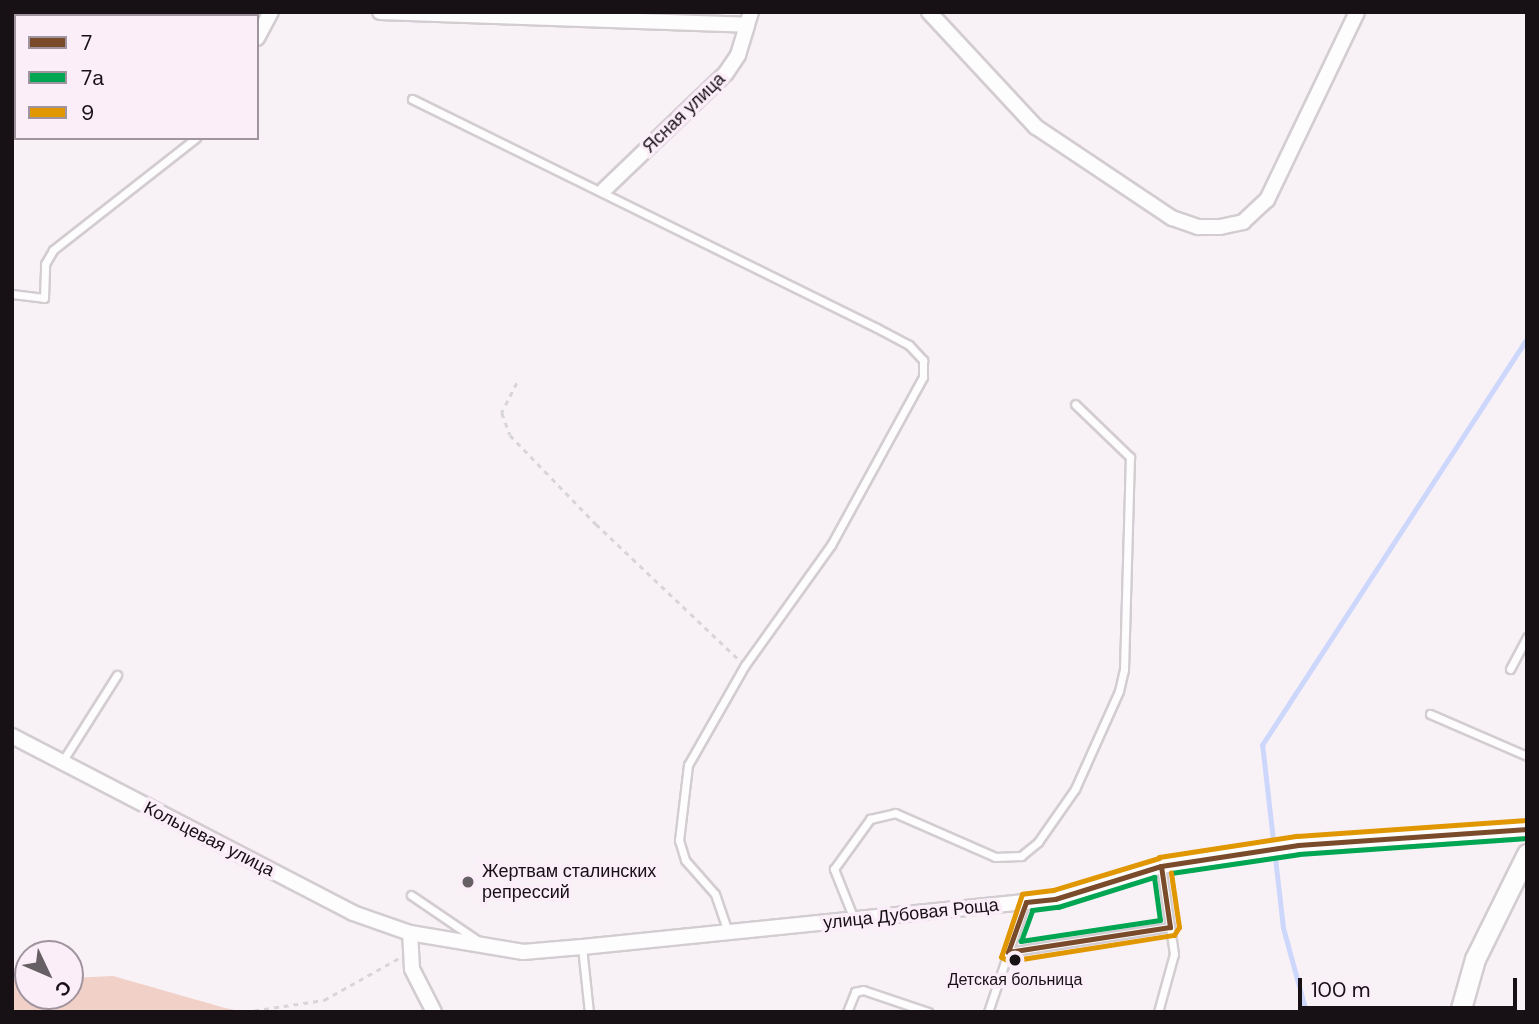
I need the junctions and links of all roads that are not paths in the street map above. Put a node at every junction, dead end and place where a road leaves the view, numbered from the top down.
1 (271, 12) edge
2 (380, 12) edge
3 (929, 12) edge
4 (1357, 12) edge
5 (749, 19) edge
6 (259, 34) edge
7 (411, 99) dead end
8 (193, 140) edge
9 (604, 190) junction
10 (12, 294) edge
11 (1075, 404) dead end
12 (1527, 637) edge
13 (1510, 668) dead end
14 (117, 675) dead end
15 (1430, 714) dead end
16 (12, 736) edge
17 (1527, 757) edge
18 (62, 762) junction
19 (1527, 829) edge
20 (1527, 855) edge
21 (1161, 866) junction
22 (411, 895) dead end
23 (1026, 902) junction
24 (854, 919) junction
25 (1170, 927) junction
26 (410, 933) junction
27 (728, 933) junction
28 (487, 946) junction
29 (582, 947) junction
30 (1008, 952) junction
31 (434, 1012) edge
32 (589, 1012) edge
33 (847, 1012) edge
34 (928, 1012) edge
35 (988, 1012) edge
36 (1158, 1012) edge
37 (1460, 1012) edge

1 - 6 street
2 - 5 street, Ясная улица
3 - 4 street
5 - 9 street, Ясная улица
7 - 9 lane
8 - 10 lane
9 - 27 lane
11 - 24 lane
12 - 13 lane
14 - 18 lane
15 - 17 lane
16 - 18 street, Кольцевая улица
18 - 26 street, Кольцевая улица
19 - 21 street, улица Дубовая Роща
20 - 37 street
21 - 23 street, улица Дубовая Роща
21 - 25 lane
22 - 28 lane
23 - 24 street, улица Дубовая Роща
23 - 30 lane
24 - 27 street, улица Дубовая Роща
25 - 30 lane
25 - 36 lane
26 - 28 street, улица Дубовая Роща
26 - 31 street
27 - 29 street, улица Дубовая Роща
28 - 29 street, улица Дубовая Роща
29 - 32 lane
30 - 35 lane
33 - 34 lane

